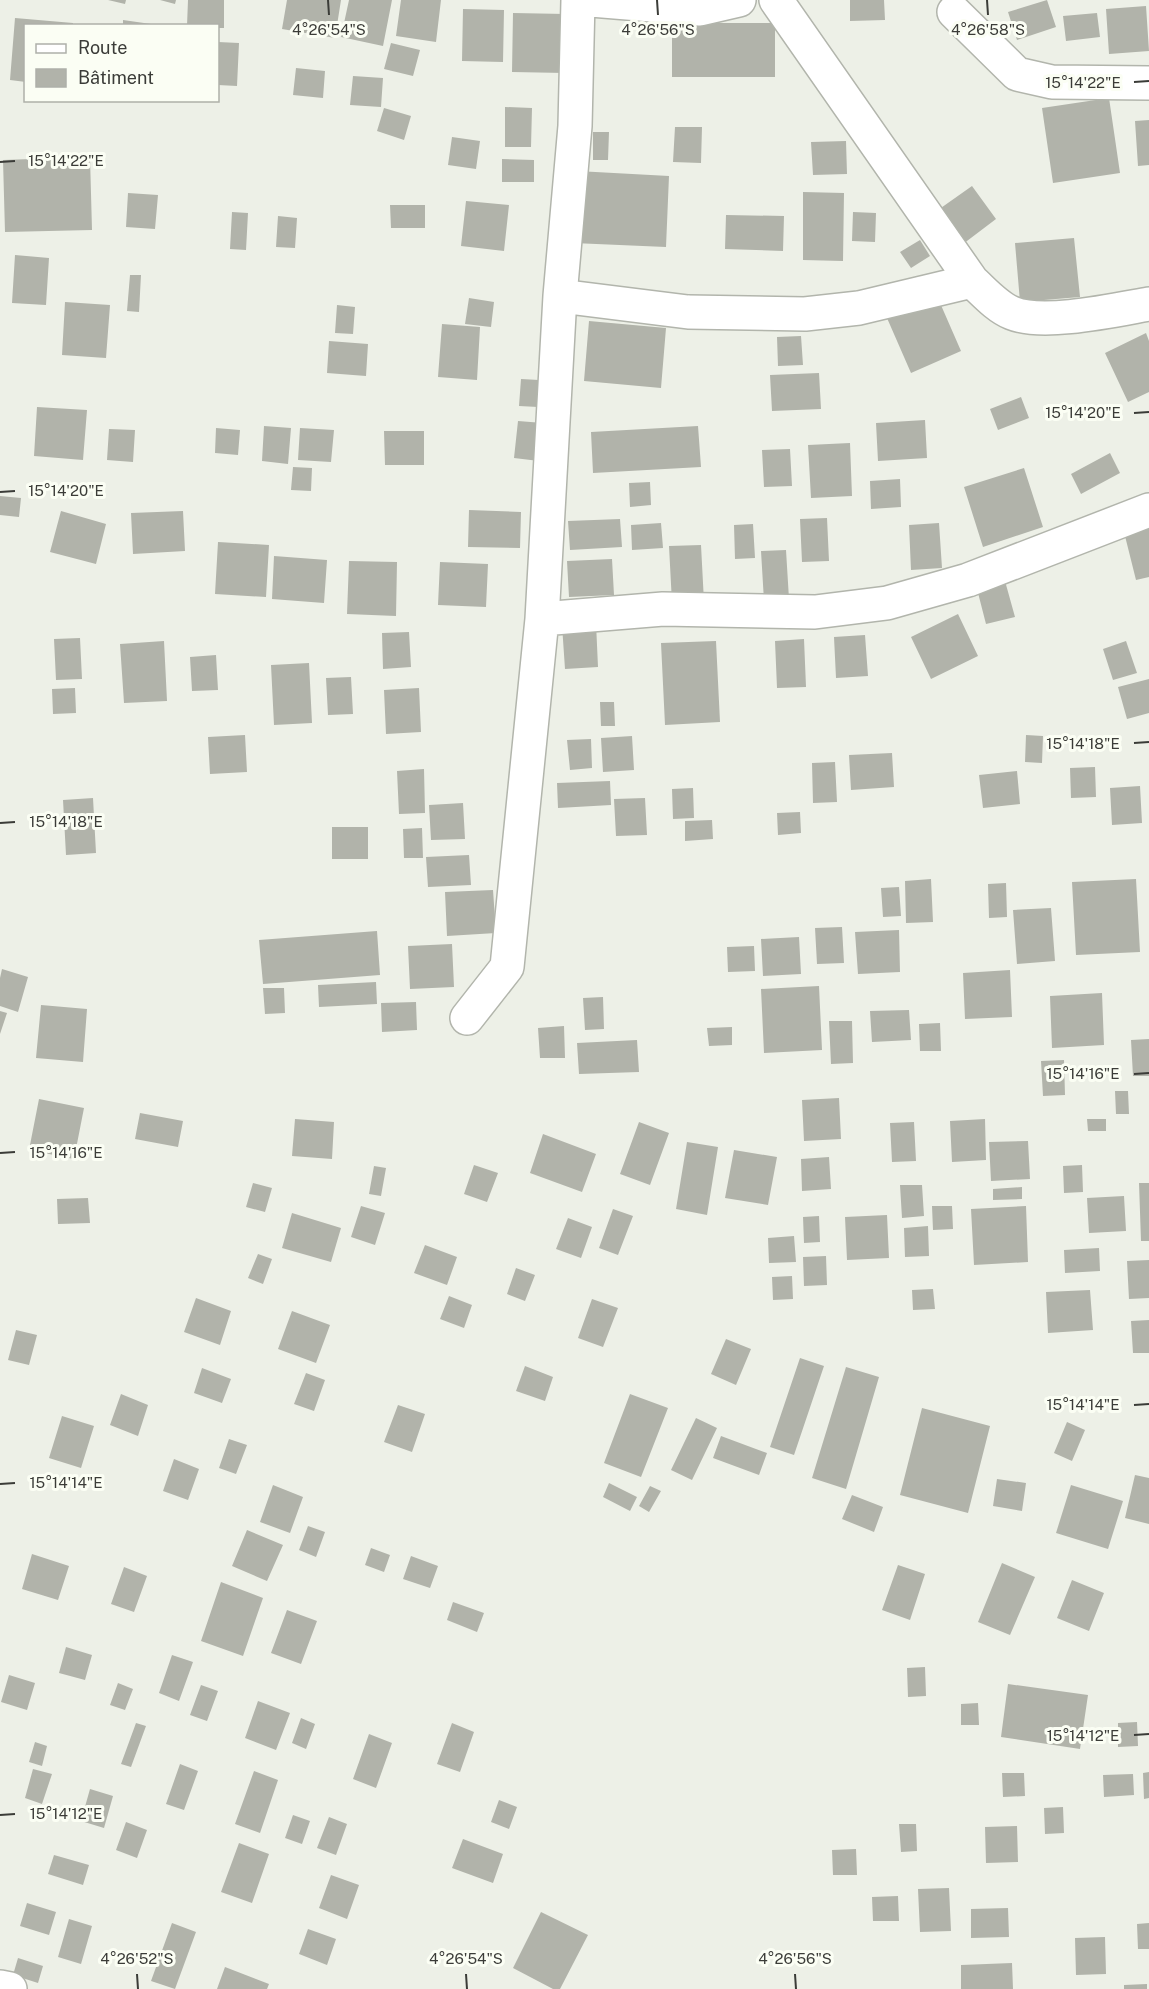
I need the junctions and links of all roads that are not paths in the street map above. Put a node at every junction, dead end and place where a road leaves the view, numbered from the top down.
1 (578, 0) edge
2 (591, 0) edge
3 (739, 0) edge
4 (777, 0) edge
5 (954, 12) dead end
6 (1149, 83) edge
7 (972, 281) junction
8 (560, 296) junction
9 (1149, 304) edge
10 (1149, 510) edge
11 (542, 619) junction
12 (466, 1018) dead end
13 (0, 1987) edge
14 (10, 1989) edge

1 - 8 street
2 - 3 street
4 - 7 street
5 - 6 street
7 - 8 street
7 - 9 street
8 - 11 street
10 - 11 street
11 - 12 street
13 - 14 street

